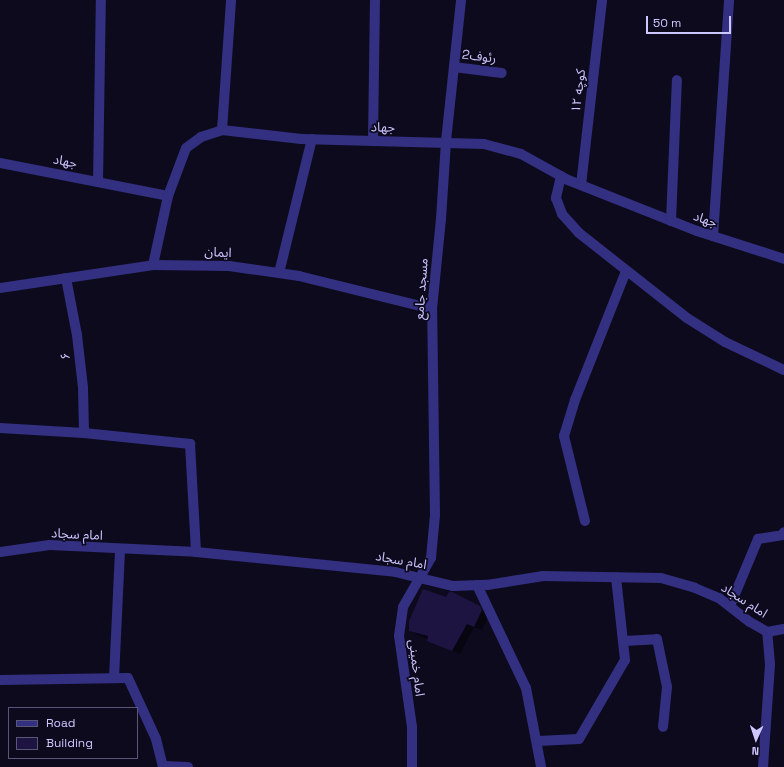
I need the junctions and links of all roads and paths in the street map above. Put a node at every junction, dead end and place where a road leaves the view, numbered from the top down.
1 (101, 0) edge
2 (231, 0) edge
3 (375, 0) edge
4 (461, 0) edge
5 (602, 0) edge
6 (728, 0) edge
7 (454, 67) junction
8 (502, 73) dead end
9 (677, 80) dead end
10 (222, 130) junction
11 (312, 139) junction
12 (373, 141) junction
13 (446, 141) junction
14 (0, 163) edge
15 (561, 176) junction
16 (98, 182) junction
17 (581, 185) junction
18 (168, 196) junction
19 (671, 221) junction
20 (713, 236) junction
21 (784, 259) edge
22 (153, 265) junction
23 (626, 271) junction
24 (279, 273) junction
25 (66, 278) junction
26 (0, 288) edge
27 (432, 309) junction
28 (784, 370) edge
29 (0, 428) edge
30 (84, 433) junction
31 (585, 521) dead end
32 (784, 532) edge
33 (120, 550) junction
34 (0, 552) edge
35 (196, 552) junction
36 (419, 576) junction
37 (616, 577) junction
38 (477, 585) junction
39 (730, 606) junction
40 (784, 629) edge
41 (767, 632) junction
42 (624, 641) junction
43 (114, 678) junction
44 (0, 680) edge
45 (664, 727) dead end
46 (538, 741) junction
47 (163, 766) edge
48 (188, 767) edge
49 (412, 767) edge
50 (541, 767) edge
51 (763, 767) edge

1 - 16 street
2 - 10 street
3 - 12 street
4 - 7 street, مسجد جامع
5 - 17 street, کوچه ۱۲
6 - 20 street
7 - 8 street, رئوف2
7 - 13 street, مسجد جامع
9 - 19 street
10 - 11 street, جهاد
10 - 18 street, جهاد
11 - 12 street, جهاد
11 - 24 street
12 - 13 street, جهاد
13 - 15 street, جهاد
13 - 27 street, مسجد جامع
14 - 16 street, جهاد
15 - 17 street, جهاد
15 - 23 street
16 - 18 street, جهاد
17 - 19 street, جهاد
18 - 22 street
19 - 20 street, جهاد
20 - 21 street, جهاد
22 - 24 street, ایمان
22 - 25 street, ایمان
23 - 28 street
23 - 31 street
24 - 27 street, ایمان
25 - 26 street, ایمان
25 - 30 street, ۶
27 - 36 street, مسجد جامع
29 - 30 street
30 - 35 street
32 - 39 street
33 - 34 street, امام سجاد
33 - 35 street, امام سجاد
33 - 43 street
35 - 36 street, امام سجاد
36 - 38 street, امام سجاد
36 - 49 street, امام خمینی
37 - 38 street, امام سجاد
37 - 39 street, امام سجاد
37 - 42 street
38 - 46 street
39 - 41 street, امام سجاد
40 - 41 street, امام سجاد
41 - 51 street
42 - 45 street
42 - 46 street
43 - 44 street
43 - 47 street
46 - 50 street
47 - 48 street

